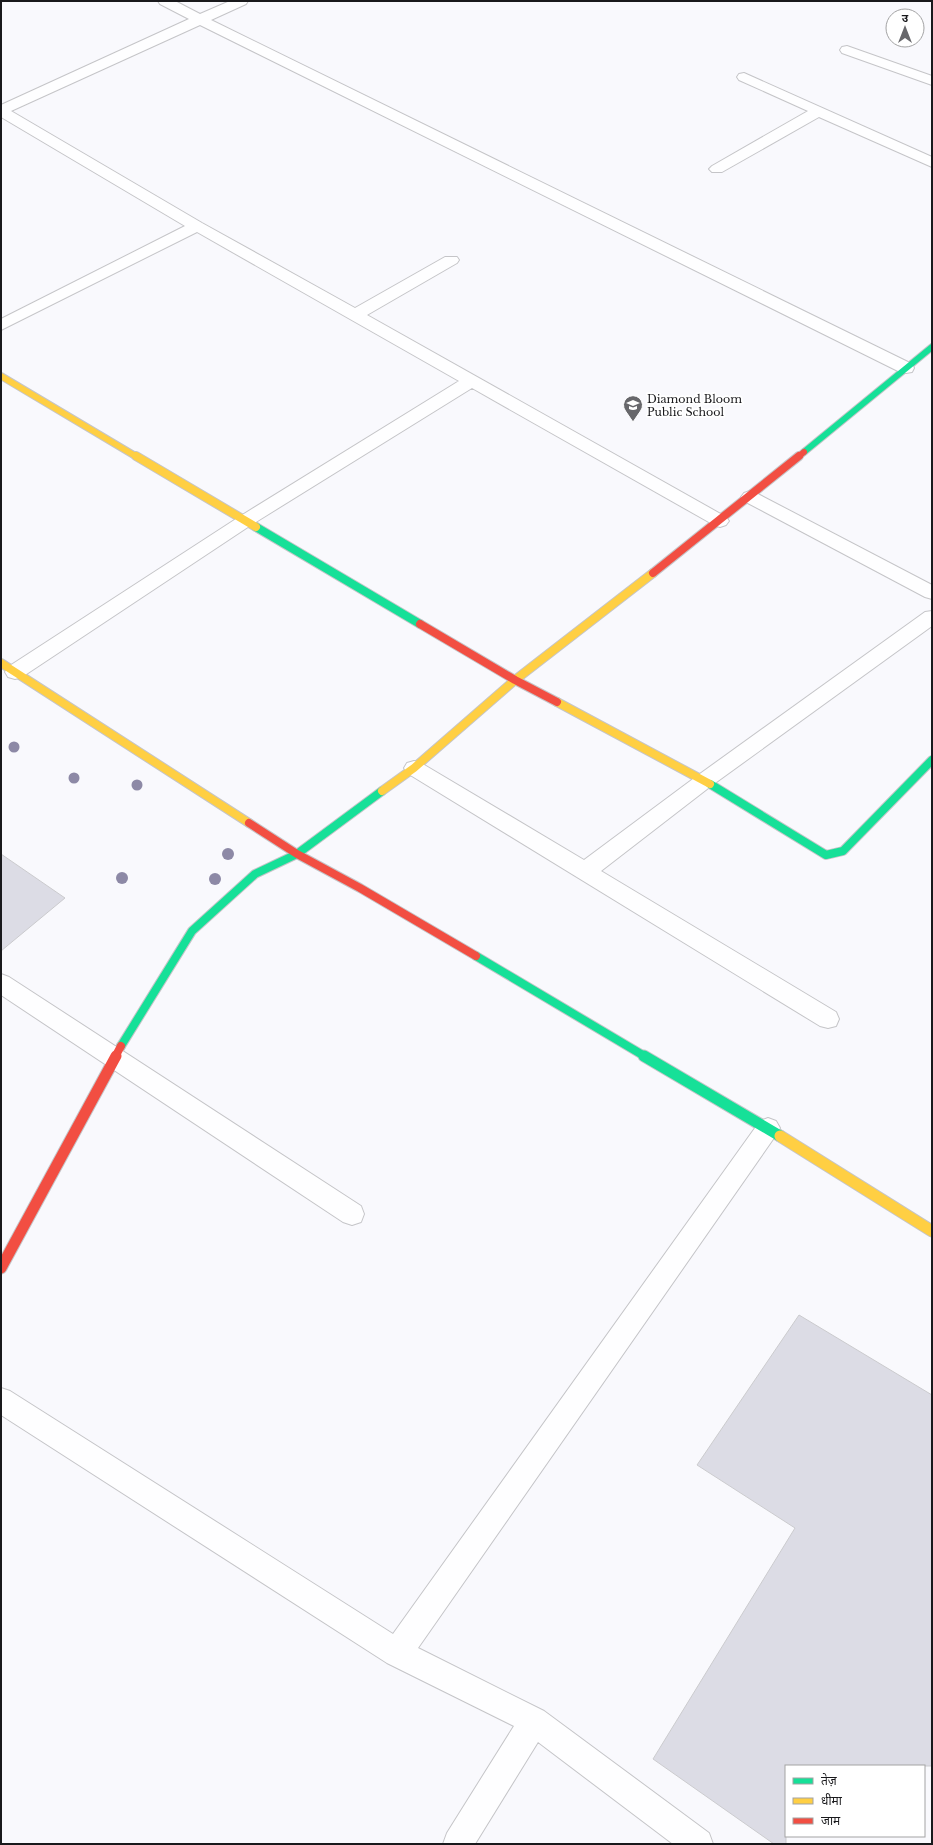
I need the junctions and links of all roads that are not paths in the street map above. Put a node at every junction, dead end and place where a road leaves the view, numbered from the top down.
1 (165, 1) edge
2 (241, 1) edge
3 (199, 19) junction
4 (847, 50) dead end
5 (744, 76) dead end
6 (931, 79) edge
7 (1, 110) edge
8 (819, 111) junction
9 (932, 163) edge
10 (717, 169) dead end
11 (197, 226) junction
12 (451, 260) dead end
13 (355, 315) junction
14 (1, 325) edge
15 (932, 347) edge
16 (906, 368) junction
17 (1, 376) edge
18 (471, 381) junction
19 (750, 497) junction
20 (246, 521) junction
21 (720, 522) junction
22 (932, 593) edge
23 (932, 617) edge
24 (8, 667) edge
25 (515, 680) junction
26 (932, 760) edge
27 (414, 768) junction
28 (704, 781) junction
29 (297, 854) junction
30 (585, 871) junction
31 (1, 983) edge
32 (828, 1019) dead end
33 (114, 1058) junction
34 (768, 1128) junction
35 (352, 1214) dead end
36 (932, 1231) edge
37 (1, 1268) edge
38 (1, 1400) edge
39 (397, 1653) junction
40 (534, 1721) junction
41 (458, 1844) edge
42 (698, 1844) edge

1 - 3 street
2 - 3 street
3 - 7 street
3 - 16 street
4 - 6 street
5 - 8 street
7 - 11 street
8 - 9 street
8 - 10 street
11 - 13 street
11 - 14 street
12 - 13 street
13 - 18 street
15 - 16 street
16 - 19 street
17 - 20 street
18 - 20 street
18 - 21 street
19 - 21 street
19 - 22 street
20 - 24 street
20 - 25 street
21 - 25 street
23 - 28 street
24 - 29 street
25 - 27 street
25 - 28 street
26 - 28 street
27 - 29 street
27 - 30 street
28 - 30 street
29 - 33 street
29 - 34 street
30 - 32 street
31 - 33 street
33 - 35 street
33 - 37 street
34 - 36 street
34 - 39 street
38 - 39 street
39 - 40 street
40 - 41 street
40 - 42 street

